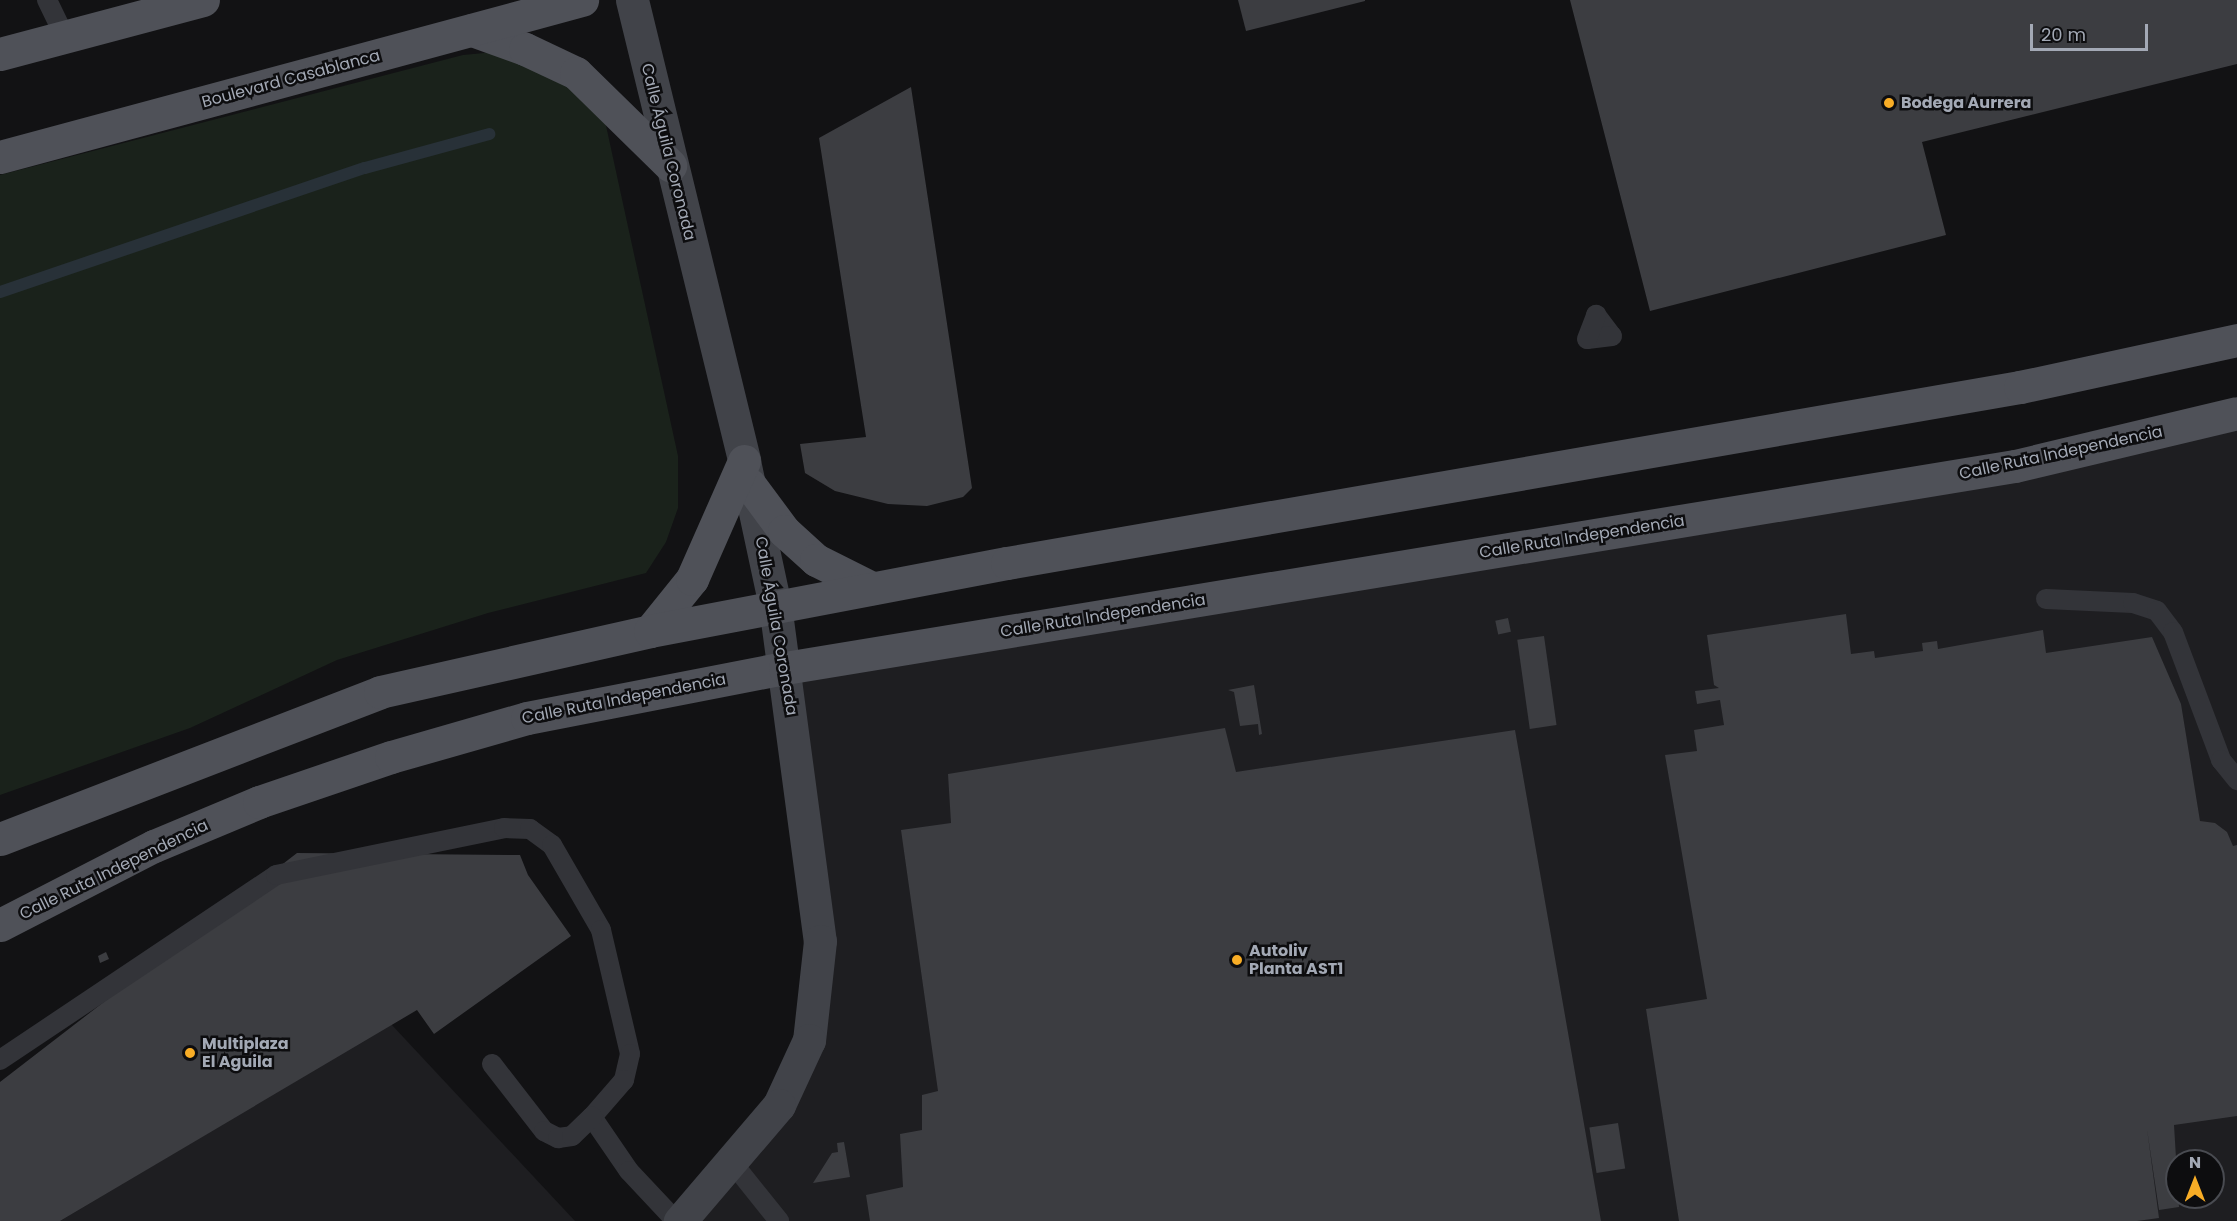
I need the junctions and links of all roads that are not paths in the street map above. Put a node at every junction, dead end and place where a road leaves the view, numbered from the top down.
1 (47, 0) edge
2 (203, 0) edge
3 (582, 0) edge
4 (632, 0) edge
5 (138, 8) edge
6 (472, 30) junction
7 (65, 37) junction
8 (0, 54) edge
9 (0, 157) edge
10 (670, 165) junction
11 (1612, 336) dead end
12 (1587, 339) dead end
13 (2237, 340) edge
14 (2237, 413) edge
15 (747, 473) junction
16 (872, 588) junction
17 (2046, 599) dead end
18 (775, 605) junction
19 (650, 631) junction
20 (785, 668) junction
21 (2237, 780) edge
22 (0, 839) edge
23 (0, 925) edge
24 (0, 1060) edge
25 (492, 1064) dead end
26 (592, 1117) junction
27 (731, 1161) junction
28 (678, 1221) edge
29 (779, 1221) edge

1 - 7 lane
2 - 5 main road
3 - 6 main road, Boulevard Casablanca
4 - 10 street, Calle Águila Coronada
5 - 7 main road
6 - 9 main road, Boulevard Casablanca
6 - 10 main road
7 - 8 main road
10 - 15 street, Calle Águila Coronada
11 - 12 lane
13 - 16 main road
14 - 20 main road, Calle Ruta Independencia
15 - 16 main road
15 - 18 street, Calle Águila Coronada
15 - 19 main road
16 - 18 main road
17 - 21 lane
18 - 19 main road
18 - 20 street, Calle Águila Coronada
19 - 22 main road
20 - 23 main road, Calle Ruta Independencia
20 - 27 street, Calle Águila Coronada
24 - 26 lane
25 - 26 lane
26 - 28 lane
27 - 28 street, Calle Águila Coronada
27 - 29 lane

